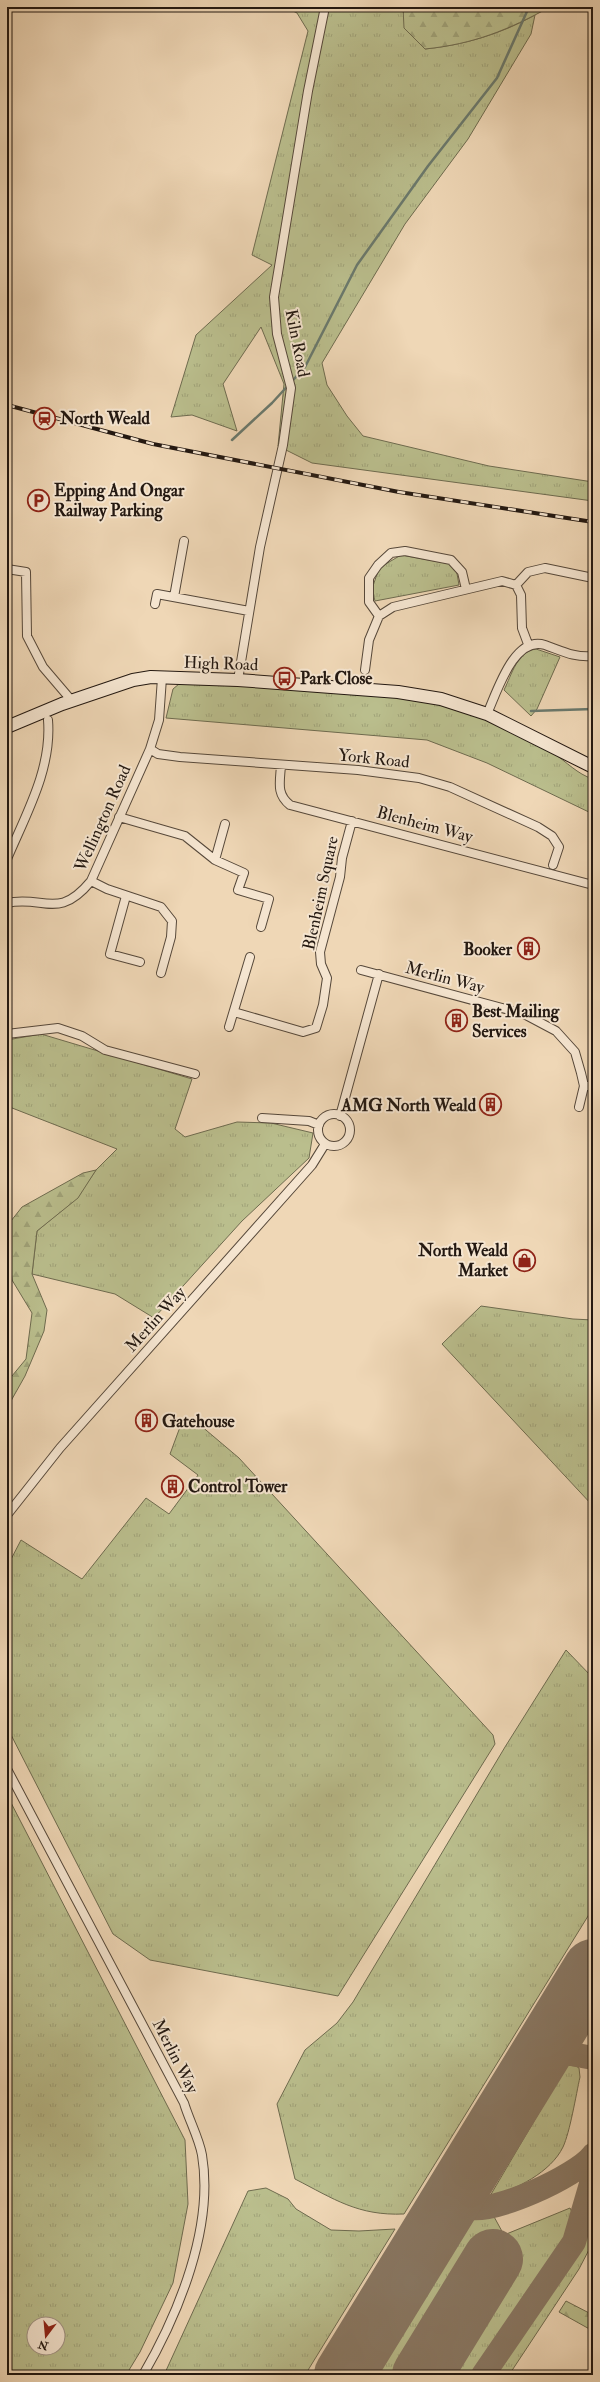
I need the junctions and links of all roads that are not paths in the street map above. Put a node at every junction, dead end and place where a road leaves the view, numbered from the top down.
1 (324, 12) dead end
2 (184, 541) dead end
3 (7, 569) edge
4 (593, 578) edge
5 (516, 585) junction
6 (466, 589) junction
7 (174, 597) junction
8 (155, 604) dead end
9 (249, 611) junction
10 (379, 616) junction
11 (528, 644) junction
12 (593, 656) edge
13 (365, 670) dead end
14 (162, 678) junction
15 (238, 680) junction
16 (72, 701) junction
17 (487, 714) junction
18 (48, 720) dead end
19 (7, 727) edge
20 (150, 749) junction
21 (281, 766) junction
22 (593, 767) edge
23 (119, 817) junction
24 (352, 821) junction
25 (225, 824) dead end
26 (7, 859) edge
27 (215, 860) junction
28 (553, 865) dead end
29 (91, 881) junction
30 (593, 884) edge
31 (126, 896) junction
32 (7, 903) edge
33 (261, 927) dead end
34 (250, 956) dead end
35 (140, 962) dead end
36 (361, 970) dead end
37 (161, 973) dead end
38 (379, 974) junction
39 (234, 1012) junction
40 (229, 1027) dead end
41 (7, 1034) edge
42 (195, 1074) dead end
43 (584, 1086) junction
44 (593, 1086) edge
45 (579, 1107) dead end
46 (340, 1116) junction
47 (262, 1118) dead end
48 (319, 1125) junction
49 (325, 1144) junction
50 (7, 1515) edge
51 (7, 1769) edge
52 (143, 2375) edge

1 - 9 street, Kiln Road
2 - 7 street
3 - 16 street
4 - 5 street
5 - 6 street
5 - 11 street
6 - 10 street
6 - 10 street
7 - 8 street
7 - 9 street
9 - 15 street, Kiln Road
10 - 13 street
11 - 12 street
11 - 17 street
14 - 15 main road, High Road
14 - 16 main road, High Road
14 - 20 street, Wellington Road
15 - 17 main road, High Road
16 - 19 main road, High Road
17 - 22 main road, High Road
18 - 26 street
20 - 21 street, York Road
20 - 23 street, Wellington Road
21 - 24 street, Blenheim Way
21 - 28 street, York Road
23 - 27 street
23 - 29 street, Wellington Road
24 - 30 street, Blenheim Way
24 - 39 street, Blenheim Square
25 - 27 street
27 - 33 street
29 - 31 street
29 - 32 street, Wellington Road
31 - 35 street
31 - 37 street
34 - 39 street
36 - 38 street, Merlin Way
38 - 43 street, Merlin Way
38 - 46 street, Merlin Way
39 - 40 street
41 - 42 street
43 - 44 street
43 - 45 street, Merlin Way
46 - 48 street
46 - 49 street
47 - 48 street
48 - 49 street
49 - 50 street, Merlin Way
51 - 52 street, Merlin Way

